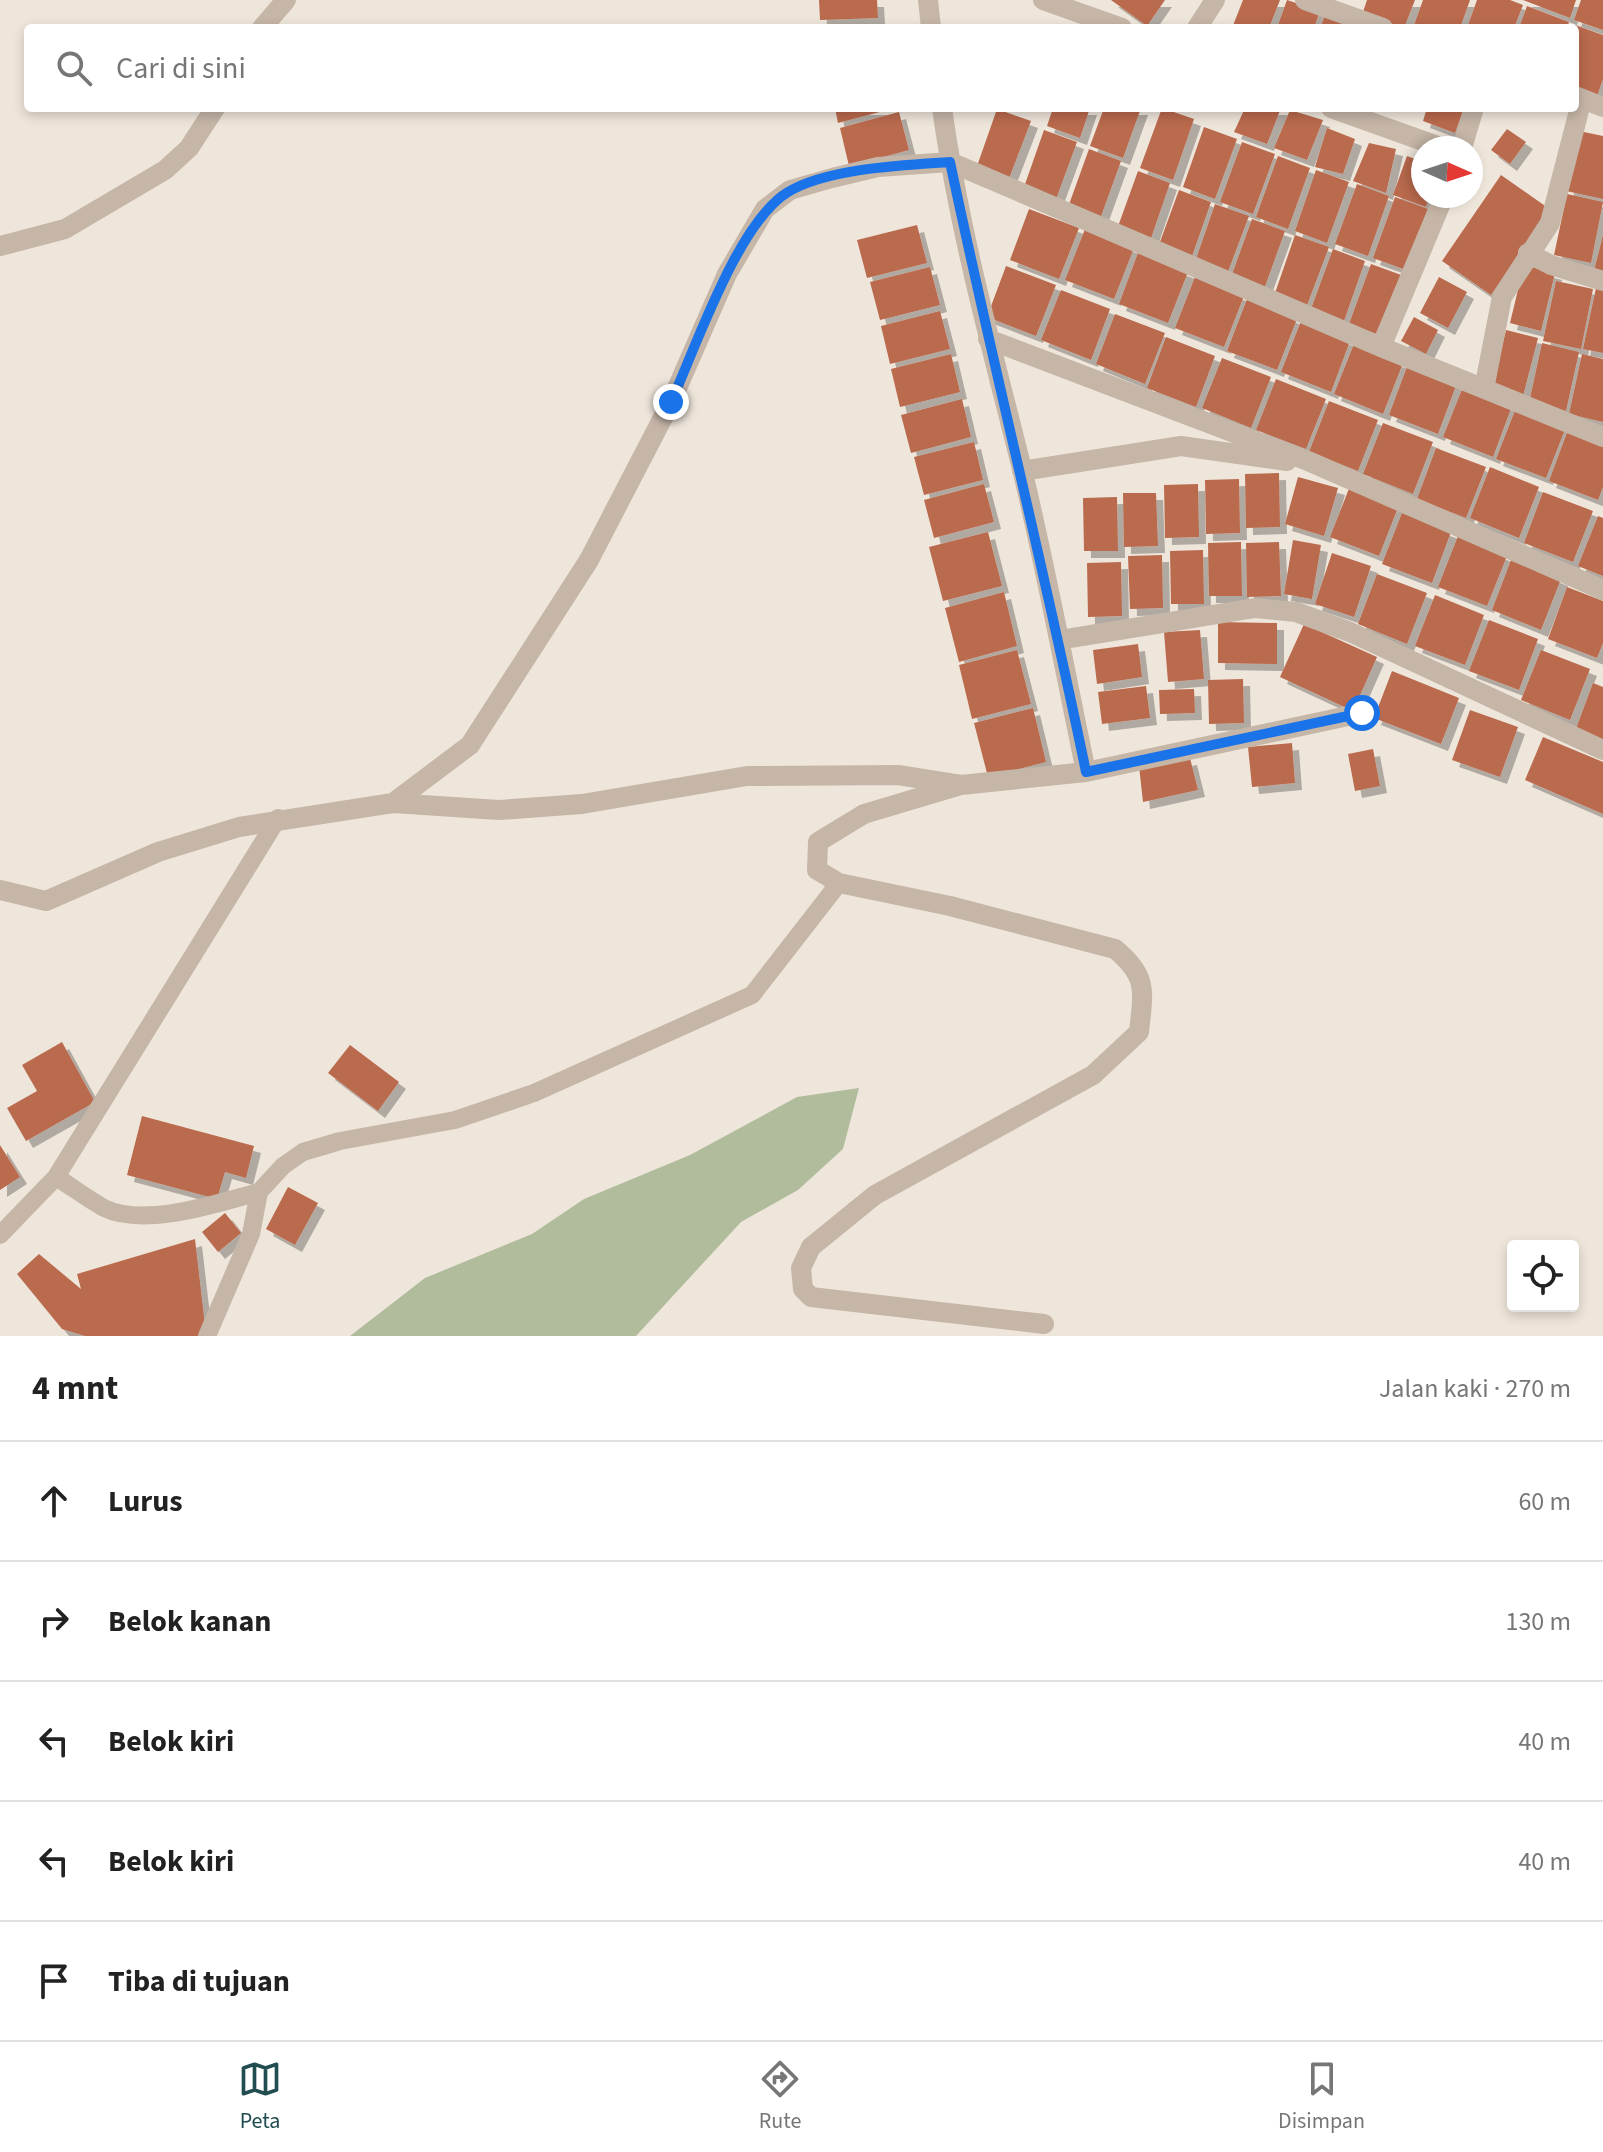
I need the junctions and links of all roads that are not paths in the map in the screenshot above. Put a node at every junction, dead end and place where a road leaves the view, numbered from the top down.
1 (286, 0) edge
2 (928, 0) edge
3 (1043, 0) edge
4 (1215, 0) edge
5 (1305, 0) edge
6 (265, 24) edge
7 (931, 24) edge
8 (1111, 24) edge
9 (1200, 24) edge
10 (1372, 24) edge
11 (1579, 97) edge
12 (1603, 107) edge
13 (212, 112) edge
14 (943, 112) edge
15 (1342, 112) edge
16 (1473, 112) edge
17 (1576, 112) edge
18 (1466, 136) edge
19 (1411, 137) edge
20 (950, 162) junction
21 (1439, 208) edge
22 (0, 246) edge
23 (1528, 253) junction
24 (1603, 281) edge
25 (988, 339) junction
26 (1381, 347) junction
27 (1484, 389) junction
28 (1603, 437) edge
29 (1308, 461) junction
30 (1022, 471) junction
31 (1603, 590) edge
32 (1059, 640) junction
33 (1362, 713) dead end
34 (1603, 750) edge
35 (1086, 772) junction
36 (961, 785) junction
37 (393, 803) junction
38 (278, 818) junction
39 (839, 883) junction
40 (0, 890) edge
41 (56, 1177) junction
42 (259, 1192) junction
43 (0, 1235) edge
44 (1044, 1324) dead end
45 (207, 1336) edge

1 - 6 street
2 - 7 street
3 - 8 street
4 - 9 street
5 - 10 street
11 - 12 street
13 - 22 street
14 - 20 street
15 - 19 street
16 - 18 street
17 - 23 street
20 - 25 street
20 - 26 street
20 - 37 street
21 - 26 street
23 - 24 street
23 - 27 street
25 - 29 street
25 - 30 street
26 - 27 street
27 - 28 street
29 - 30 street
29 - 31 street
30 - 32 street
32 - 34 street
32 - 35 street
33 - 35 street
35 - 36 street
36 - 37 street
36 - 39 street
37 - 38 street
38 - 40 street
38 - 41 lane
39 - 42 lane
39 - 44 street
41 - 42 lane
41 - 43 lane
42 - 45 lane

